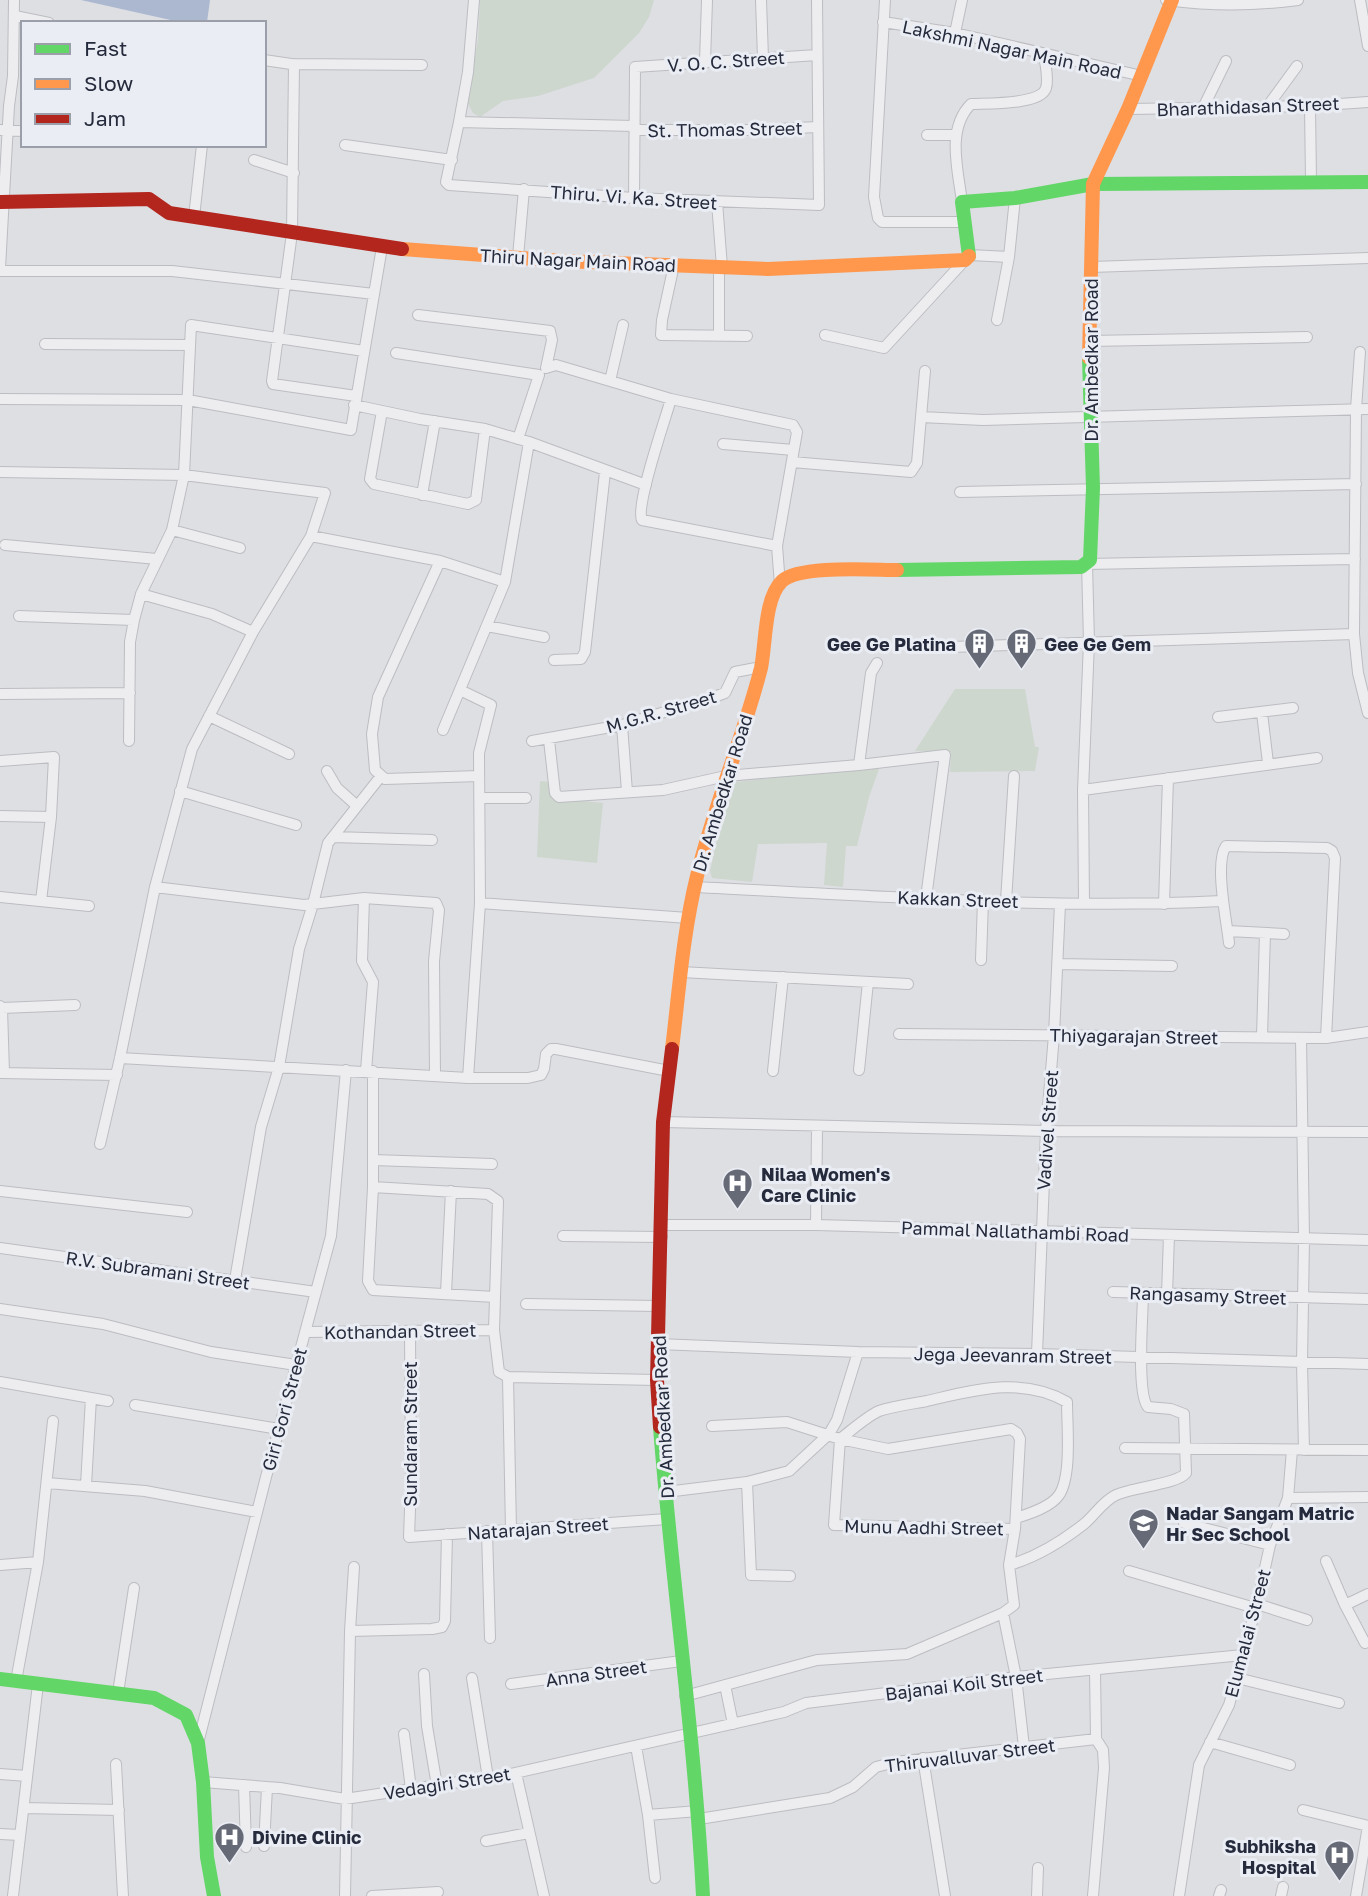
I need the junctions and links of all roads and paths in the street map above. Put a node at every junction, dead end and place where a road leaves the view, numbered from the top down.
1 (14, 0) edge
2 (474, 0) edge
3 (707, 0) edge
4 (761, 0) edge
5 (817, 0) edge
6 (885, 0) edge
7 (962, 0) edge
8 (1166, 0) edge
9 (1172, 0) edge
10 (1298, 0) edge
11 (1360, 0) edge
12 (15, 16) junction
13 (39, 21) edge
14 (883, 22) junction
15 (955, 33) junction
16 (1368, 46) edge
17 (1044, 54) junction
18 (817, 55) junction
19 (763, 58) junction
20 (266, 60) edge
21 (1226, 61) dead end
22 (705, 62) junction
23 (295, 64) junction
24 (422, 65) dead end
25 (1297, 66) dead end
26 (1142, 76) junction
27 (1368, 102) edge
28 (1310, 106) junction
29 (1268, 107) junction
30 (1203, 108) junction
31 (1128, 109) junction
32 (459, 122) junction
33 (817, 127) junction
34 (634, 128) junction
35 (4, 130) edge
36 (927, 135) dead end
37 (956, 135) junction
38 (345, 145) dead end
39 (202, 147) edge
40 (254, 160) dead end
41 (452, 160) junction
42 (294, 173) junction
43 (1311, 182) junction
44 (1368, 182) edge
45 (1093, 184) junction
46 (524, 189) junction
47 (634, 198) junction
48 (1015, 198) junction
49 (2, 202) edge
50 (717, 202) junction
51 (962, 202) junction
52 (194, 217) junction
53 (963, 222) junction
54 (292, 233) junction
55 (382, 247) junction
56 (518, 257) junction
57 (968, 257) junction
58 (1009, 257) junction
59 (1368, 258) edge
60 (674, 265) junction
61 (720, 267) junction
62 (1091, 267) junction
63 (0, 270) edge
64 (286, 284) junction
65 (374, 294) junction
66 (418, 315) dead end
67 (997, 320) dead end
68 (623, 325) dead end
69 (825, 335) dead end
70 (719, 336) junction
71 (747, 336) dead end
72 (1307, 337) dead end
73 (279, 340) junction
74 (1089, 341) junction
75 (45, 344) dead end
76 (189, 345) junction
77 (364, 351) junction
78 (1360, 352) dead end
79 (396, 354) dead end
80 (925, 371) dead end
81 (610, 381) junction
82 (0, 399) edge
83 (188, 400) junction
84 (355, 400) junction
85 (671, 400) junction
86 (1356, 409) junction
87 (1368, 409) edge
88 (383, 411) junction
89 (1090, 416) junction
90 (922, 417) junction
91 (435, 421) junction
92 (485, 429) junction
93 (518, 439) junction
94 (529, 442) junction
95 (723, 444) dead end
96 (793, 450) junction
97 (792, 462) junction
98 (0, 472) edge
99 (605, 472) junction
100 (184, 475) junction
101 (1356, 484) junction
102 (646, 485) junction
103 (1093, 488) junction
104 (960, 492) dead end
105 (422, 495) junction
106 (172, 530) junction
107 (311, 536) junction
108 (5, 545) dead end
109 (777, 546) junction
110 (240, 548) dead end
111 (157, 559) junction
112 (1355, 559) junction
113 (440, 561) junction
114 (1087, 564) junction
115 (505, 582) junction
116 (780, 585) junction
117 (142, 594) junction
118 (19, 616) dead end
119 (134, 620) junction
120 (488, 626) junction
121 (253, 632) junction
122 (1354, 635) junction
123 (544, 637) dead end
124 (1090, 642) junction
125 (951, 647) dead end
126 (554, 660) dead end
127 (877, 663) dead end
128 (761, 667) junction
129 (1363, 671) edge
130 (460, 690) junction
131 (130, 693) junction
132 (0, 694) edge
133 (1293, 708) dead end
134 (1262, 713) junction
135 (1368, 713) edge
136 (209, 716) junction
137 (1218, 718) dead end
138 (622, 725) junction
139 (443, 730) dead end
140 (550, 740) junction
141 (129, 741) dead end
142 (532, 741) dead end
143 (289, 754) dead end
144 (1317, 758) dead end
145 (0, 761) edge
146 (1268, 763) junction
147 (859, 765) junction
148 (327, 771) dead end
149 (381, 776) junction
150 (479, 776) junction
151 (726, 776) junction
152 (1014, 776) dead end
153 (1168, 778) junction
154 (1083, 790) junction
155 (180, 792) junction
156 (626, 792) junction
157 (481, 798) junction
158 (526, 798) dead end
159 (356, 805) junction
160 (0, 816) edge
161 (51, 817) junction
162 (296, 825) dead end
163 (333, 837) junction
164 (432, 841) dead end
165 (155, 887) junction
166 (694, 887) junction
167 (0, 897) edge
168 (364, 898) junction
169 (926, 898) junction
170 (983, 900) junction
171 (41, 901) junction
172 (1006, 901) junction
173 (1221, 901) junction
174 (480, 903) junction
175 (1084, 903) junction
176 (313, 904) junction
177 (1060, 904) junction
178 (1164, 904) junction
179 (89, 905) dead end
180 (688, 918) junction
181 (1227, 931) junction
182 (1265, 933) junction
183 (1284, 933) dead end
184 (1228, 943) dead end
185 (981, 960) dead end
186 (1058, 964) junction
187 (1172, 966) dead end
188 (681, 972) junction
189 (783, 976) junction
190 (867, 982) junction
191 (908, 985) dead end
192 (75, 1005) dead end
193 (1, 1007) edge
194 (1368, 1032) edge
195 (899, 1034) dead end
196 (1054, 1035) junction
197 (1262, 1037) junction
198 (1301, 1038) junction
199 (1326, 1038) junction
200 (120, 1058) junction
201 (279, 1067) junction
202 (346, 1070) junction
203 (859, 1070) dead end
204 (369, 1071) junction
205 (668, 1071) junction
206 (773, 1071) dead end
207 (2, 1073) edge
208 (117, 1075) junction
209 (435, 1076) junction
210 (468, 1078) junction
211 (663, 1122) junction
212 (817, 1127) junction
213 (1046, 1131) junction
214 (1302, 1132) junction
215 (1368, 1132) edge
216 (100, 1144) dead end
217 (373, 1160) junction
218 (492, 1164) dead end
219 (373, 1187) junction
220 (0, 1191) edge
221 (451, 1191) junction
222 (187, 1212) dead end
223 (816, 1226) junction
224 (662, 1231) junction
225 (1042, 1231) junction
226 (1168, 1235) junction
227 (563, 1236) dead end
228 (1304, 1239) junction
229 (1368, 1240) edge
230 (0, 1248) edge
231 (235, 1280) junction
232 (316, 1292) junction
233 (1113, 1292) dead end
234 (446, 1293) junction
235 (1143, 1294) junction
236 (1167, 1295) junction
237 (495, 1297) junction
238 (1304, 1298) junction
239 (1368, 1299) edge
240 (526, 1304) dead end
241 (659, 1306) junction
242 (0, 1309) edge
243 (494, 1330) junction
244 (410, 1331) junction
245 (305, 1332) junction
246 (658, 1344) junction
247 (858, 1352) junction
248 (1037, 1354) junction
249 (1141, 1357) junction
250 (1302, 1363) junction
251 (296, 1364) junction
252 (1368, 1364) edge
253 (508, 1377) junction
254 (657, 1380) junction
255 (0, 1382) edge
256 (91, 1398) junction
257 (108, 1401) dead end
258 (135, 1405) dead end
259 (53, 1421) dead end
260 (712, 1426) dead end
261 (279, 1429) junction
262 (828, 1434) junction
263 (840, 1439) junction
264 (1125, 1448) dead end
265 (1186, 1449) junction
266 (1292, 1450) junction
267 (1304, 1450) junction
268 (1368, 1450) edge
269 (747, 1482) junction
270 (47, 1483) junction
271 (86, 1485) junction
272 (666, 1492) junction
273 (1368, 1497) edge
274 (1288, 1499) junction
275 (257, 1512) junction
276 (667, 1520) junction
277 (1016, 1523) junction
278 (1184, 1524) dead end
279 (511, 1530) junction
280 (487, 1531) junction
281 (447, 1534) junction
282 (409, 1537) joint
283 (1270, 1545) junction
284 (1326, 1561) dead end
285 (38, 1562) junction
286 (0, 1565) edge
287 (1009, 1565) junction
288 (354, 1567) dead end
289 (1129, 1571) dead end
290 (790, 1576) dead end
291 (134, 1588) dead end
292 (1368, 1594) edge
293 (1345, 1605) junction
294 (1256, 1606) junction
295 (1003, 1612) junction
296 (1307, 1620) dead end
297 (349, 1631) junction
298 (490, 1638) dead end
299 (1365, 1643) dead end
300 (1243, 1655) junction
301 (681, 1661) junction
302 (1095, 1670) junction
303 (424, 1674) dead end
304 (1016, 1677) junction
305 (472, 1678) dead end
306 (1237, 1678) junction
307 (0, 1679) edge
308 (16, 1681) junction
309 (38, 1684) junction
310 (511, 1684) dead end
311 (725, 1685) junction
312 (118, 1693) junction
313 (685, 1696) junction
314 (1339, 1703) dead end
315 (733, 1724) junction
316 (404, 1734) dead end
317 (689, 1734) junction
318 (1096, 1739) junction
319 (1210, 1742) junction
320 (198, 1743) junction
321 (636, 1746) junction
322 (1024, 1747) junction
323 (923, 1758) junction
324 (116, 1764) dead end
325 (1290, 1765) dead end
326 (516, 1773) junction
327 (0, 1774) edge
328 (27, 1776) junction
329 (488, 1778) junction
330 (203, 1782) junction
331 (244, 1785) junction
332 (437, 1786) junction
333 (267, 1787) junction
334 (411, 1789) junction
335 (345, 1799) junction
336 (24, 1808) junction
337 (119, 1810) junction
338 (1303, 1810) dead end
339 (648, 1815) junction
340 (698, 1815) junction
341 (1368, 1826) edge
342 (529, 1833) junction
343 (0, 1834) edge
344 (20, 1835) junction
345 (486, 1841) dead end
346 (264, 1846) dead end
347 (246, 1847) dead end
348 (1038, 1868) dead end
349 (655, 1878) dead end
350 (438, 1892) dead end
351 (13, 1896) edge
352 (123, 1896) edge
353 (214, 1896) edge
354 (345, 1896) edge
355 (372, 1896) edge
356 (544, 1896) edge
357 (703, 1896) edge
358 (945, 1896) edge
359 (1037, 1896) edge
360 (1093, 1896) edge
361 (1179, 1896) edge
362 (1356, 1896) edge

1 - 12 street
2 - 32 street
3 - 22 street
4 - 19 street
5 - 18 street
6 - 14 street
7 - 15 street
8 - 9 street
9 - 10 street
9 - 26 street, Dr. Ambedkar Road
11 - 16 street
12 - 13 street
12 - 35 street
14 - 15 street, Lakshmi Nagar Main Road
14 - 53 street
15 - 17 street, Lakshmi Nagar Main Road
17 - 26 street, Lakshmi Nagar Main Road
17 - 37 street
18 - 19 street, V. O. C. Street
18 - 33 street
19 - 22 street, V. O. C. Street
20 - 23 street
21 - 30 street
22 - 34 street, V. O. C. Street
23 - 24 street
23 - 42 street
25 - 29 street
26 - 31 street, Dr. Ambedkar Road
27 - 28 street, Bharathidasan Street
28 - 29 street, Bharathidasan Street
28 - 43 street
29 - 30 street, Bharathidasan Street
30 - 31 street, Bharathidasan Street
31 - 45 street, Dr. Ambedkar Road
32 - 34 street, St. Thomas Street
32 - 41 street
33 - 34 street, St. Thomas Street
33 - 50 street, Thiru. Vi. Ka. Street
34 - 47 street
35 - 49 street
36 - 37 street
37 - 51 street
38 - 41 street
39 - 52 street
40 - 42 street
41 - 46 street, Thiru. Vi. Ka. Street
42 - 54 street
43 - 44 street
43 - 45 street
45 - 48 street
45 - 62 street, Dr. Ambedkar Road
46 - 47 street, Thiru. Vi. Ka. Street
46 - 56 street
47 - 50 street, Thiru. Vi. Ka. Street
48 - 51 street
48 - 58 street
49 - 52 street, Thiru Nagar Main Road
49 - 63 street
50 - 61 street
51 - 53 street
52 - 54 street, Thiru Nagar Main Road
53 - 57 street
54 - 55 street, Thiru Nagar Main Road
54 - 64 street
55 - 56 street, Thiru Nagar Main Road
55 - 65 street
56 - 60 street, Thiru Nagar Main Road
57 - 58 street
57 - 61 street, Thiru Nagar Main Road
57 - 69 street
58 - 67 street
59 - 62 street
60 - 61 street, Thiru Nagar Main Road
60 - 70 street
61 - 70 street
62 - 74 street, Dr. Ambedkar Road
63 - 64 street
64 - 65 street
64 - 73 street
65 - 77 street
66 - 81 street
68 - 81 street
70 - 71 street
72 - 74 street
73 - 76 street
73 - 77 street
73 - 84 street
74 - 89 street, Dr. Ambedkar Road
75 - 76 street
76 - 83 street
77 - 84 street
78 - 86 street
79 - 93 street
80 - 90 street
81 - 85 street
82 - 83 street
83 - 84 street
83 - 100 street
84 - 88 street
85 - 96 street
85 - 102 street
86 - 87 street
86 - 89 street
86 - 101 street
88 - 91 street
88 - 105 street
89 - 90 street
89 - 103 street, Dr. Ambedkar Road
90 - 97 street
91 - 92 street
91 - 105 street
92 - 93 street
92 - 105 street
93 - 94 street
94 - 99 street
94 - 115 street
95 - 96 street
96 - 97 street
97 - 109 street
98 - 100 street
99 - 102 street
99 - 126 street
100 - 106 street
100 - 107 street
101 - 103 street
101 - 112 street
102 - 109 street
103 - 104 street
103 - 114 street, Dr. Ambedkar Road
106 - 110 street
106 - 111 street
107 - 113 street
107 - 121 street
108 - 111 street
109 - 116 street
111 - 117 street
112 - 114 street
112 - 122 street
113 - 115 street
113 - 149 street
114 - 116 street
114 - 124 street
115 - 120 street
116 - 128 street, Dr. Ambedkar Road
117 - 119 street
117 - 121 street
118 - 119 street
119 - 131 street
120 - 123 street
120 - 130 street
121 - 136 street
122 - 124 street
122 - 129 street
124 - 125 street
124 - 154 street
127 - 147 street
128 - 138 street, M.G.R. Street
128 - 151 street, Dr. Ambedkar Road
129 - 135 street
130 - 139 street
130 - 150 street
131 - 132 street
131 - 141 street
133 - 134 street
134 - 137 street
134 - 146 street
136 - 143 street
136 - 155 street
138 - 140 street, M.G.R. Street
138 - 156 street
140 - 142 street, M.G.R. Street
140 - 156 street
144 - 146 street
145 - 161 street
146 - 153 street
147 - 151 street
147 - 169 street
148 - 159 street
149 - 150 street
149 - 159 street
150 - 157 street
151 - 156 street
151 - 166 street, Dr. Ambedkar Road
152 - 172 street
153 - 154 street
153 - 178 street
154 - 175 street
155 - 162 street
155 - 165 street
157 - 158 street
157 - 174 street
159 - 163 street
160 - 161 street
161 - 171 street
163 - 164 street
163 - 176 street
165 - 176 street
165 - 200 street
166 - 169 street, Kakkan Street
166 - 180 street, Dr. Ambedkar Road
167 - 171 street
168 - 176 street
168 - 204 street
168 - 209 street
169 - 170 street, Kakkan Street
170 - 172 street, Kakkan Street
170 - 185 street
171 - 179 street
172 - 177 street, Kakkan Street
173 - 178 street, Kakkan Street
173 - 181 street
173 - 199 street
174 - 180 street
174 - 210 street
175 - 177 street, Kakkan Street
175 - 178 street, Kakkan Street
176 - 201 street
177 - 186 street, Vadivel Street
180 - 188 street, Dr. Ambedkar Road
181 - 182 street
181 - 184 street
182 - 183 street
182 - 197 street
186 - 187 street
186 - 196 street, Vadivel Street
188 - 189 street
188 - 205 street, Dr. Ambedkar Road
189 - 190 street
189 - 206 street
190 - 191 street
190 - 203 street
192 - 193 street
193 - 207 street
194 - 199 street, Thiyagarajan Street
195 - 196 street, Thiyagarajan Street
196 - 197 street, Thiyagarajan Street
196 - 213 street, Vadivel Street
197 - 198 street, Thiyagarajan Street
198 - 199 street, Thiyagarajan Street
198 - 214 street
200 - 201 street
200 - 208 street
201 - 202 street
201 - 231 street
202 - 204 street
202 - 232 street, Giri Gori Street
204 - 209 street
204 - 217 street
205 - 210 street
205 - 211 street, Dr. Ambedkar Road
207 - 208 street
208 - 216 street
209 - 210 street
211 - 212 street
211 - 224 street, Dr. Ambedkar Road
212 - 213 street
212 - 223 street
213 - 214 street
213 - 225 street, Vadivel Street
214 - 215 street
214 - 228 street
217 - 218 street
217 - 219 street
219 - 221 street
219 - 234 street
220 - 222 street
221 - 234 street
221 - 237 street
223 - 224 street, Pammal Nallathambi Road
223 - 225 street, Pammal Nallathambi Road
224 - 227 street, Pammal Nallathambi Road
224 - 241 street, Dr. Ambedkar Road
225 - 226 street, Pammal Nallathambi Road
225 - 248 street, Vadivel Street
226 - 228 street, Pammal Nallathambi Road
226 - 236 street
228 - 229 street, Pammal Nallathambi Road
228 - 238 street
230 - 231 street, R.V. Subramani Street
231 - 232 street, R.V. Subramani Street
232 - 245 street, Giri Gori Street
233 - 235 street, Rangasamy Street
234 - 237 street
235 - 236 street, Rangasamy Street
235 - 249 street
236 - 238 street, Rangasamy Street
237 - 243 street
238 - 239 street, Rangasamy Street
238 - 250 street
240 - 241 street
241 - 246 street, Dr. Ambedkar Road
242 - 251 street
243 - 244 street, Kothandan Street
243 - 253 street
244 - 245 street, Kothandan Street
244 - 282 street, Sundaram Street
245 - 251 street, Giri Gori Street
246 - 247 street, Jega Jeevanram Street
246 - 254 street, Dr. Ambedkar Road
247 - 248 street, Jega Jeevanram Street
247 - 262 street
248 - 249 street, Jega Jeevanram Street
249 - 250 street, Jega Jeevanram Street
249 - 265 street
250 - 252 street, Jega Jeevanram Street
250 - 267 street
251 - 261 street, Giri Gori Street
253 - 254 street
253 - 279 street
254 - 272 street, Dr. Ambedkar Road
255 - 256 street
256 - 257 street
256 - 271 street
258 - 261 street
259 - 270 street
260 - 262 street
261 - 275 street, Giri Gori Street
262 - 263 street
262 - 269 street
263 - 277 street, Munu Aadhi Street
263 - 277 street
263 - 277 street
264 - 265 street
265 - 266 street
265 - 287 street
266 - 267 street
266 - 274 street, Elumalai Street
267 - 268 street
269 - 272 street
269 - 290 street
270 - 271 street
270 - 285 street
271 - 275 street
272 - 276 street, Dr. Ambedkar Road
273 - 274 street
274 - 283 street, Elumalai Street
275 - 320 street, Giri Gori Street
276 - 279 street, Natarajan Street
276 - 301 street, Dr. Ambedkar Road
277 - 287 street
278 - 283 street
279 - 280 street, Natarajan Street
280 - 281 street, Natarajan Street
280 - 298 street
281 - 282 street, Natarajan Street
281 - 297 street
283 - 294 street, Elumalai Street
284 - 293 street
285 - 286 street
285 - 308 street
287 - 295 street
288 - 297 street
289 - 294 street
291 - 312 street
292 - 293 street
293 - 299 street
294 - 296 street
294 - 300 street, Elumalai Street
295 - 304 street
295 - 311 street
297 - 335 street
300 - 302 street, Bajanai Koil Street
300 - 306 street, Elumalai Street
301 - 310 street, Anna Street
301 - 313 street, Dr. Ambedkar Road
302 - 304 street, Bajanai Koil Street
302 - 318 street
303 - 332 street
304 - 315 street, Bajanai Koil Street
304 - 322 street
305 - 329 street
306 - 314 street
306 - 319 street, Elumalai Street
307 - 308 street
308 - 309 street
309 - 312 street
309 - 328 street
311 - 313 street
311 - 315 street
312 - 320 street
313 - 317 street, Dr. Ambedkar Road
315 - 317 street, Bajanai Koil Street
316 - 334 street
317 - 321 street, Vedagiri Street
317 - 340 street, Dr. Ambedkar Road
318 - 322 street, Thiruvalluvar Street
318 - 360 street
319 - 325 street
319 - 361 street, Elumalai Street
320 - 330 street
321 - 326 street, Vedagiri Street
321 - 339 street
322 - 323 street, Thiruvalluvar Street
323 - 340 street, Thiruvalluvar Street
323 - 358 street
324 - 337 street
326 - 329 street, Vedagiri Street
326 - 342 street
327 - 328 street
328 - 336 street
329 - 332 street, Vedagiri Street
330 - 331 street, Vedagiri Street
330 - 353 street
331 - 333 street, Vedagiri Street
331 - 347 street
332 - 334 street, Vedagiri Street
333 - 335 street, Vedagiri Street
333 - 346 street
334 - 335 street, Vedagiri Street
335 - 354 street
336 - 337 street
336 - 344 street
337 - 352 street
338 - 341 street
339 - 340 street, Thiruvalluvar Street
339 - 349 street
340 - 357 street, Dr. Ambedkar Road
341 - 362 street
342 - 345 street
342 - 356 street
343 - 344 street
344 - 351 street
348 - 359 street
350 - 355 street

